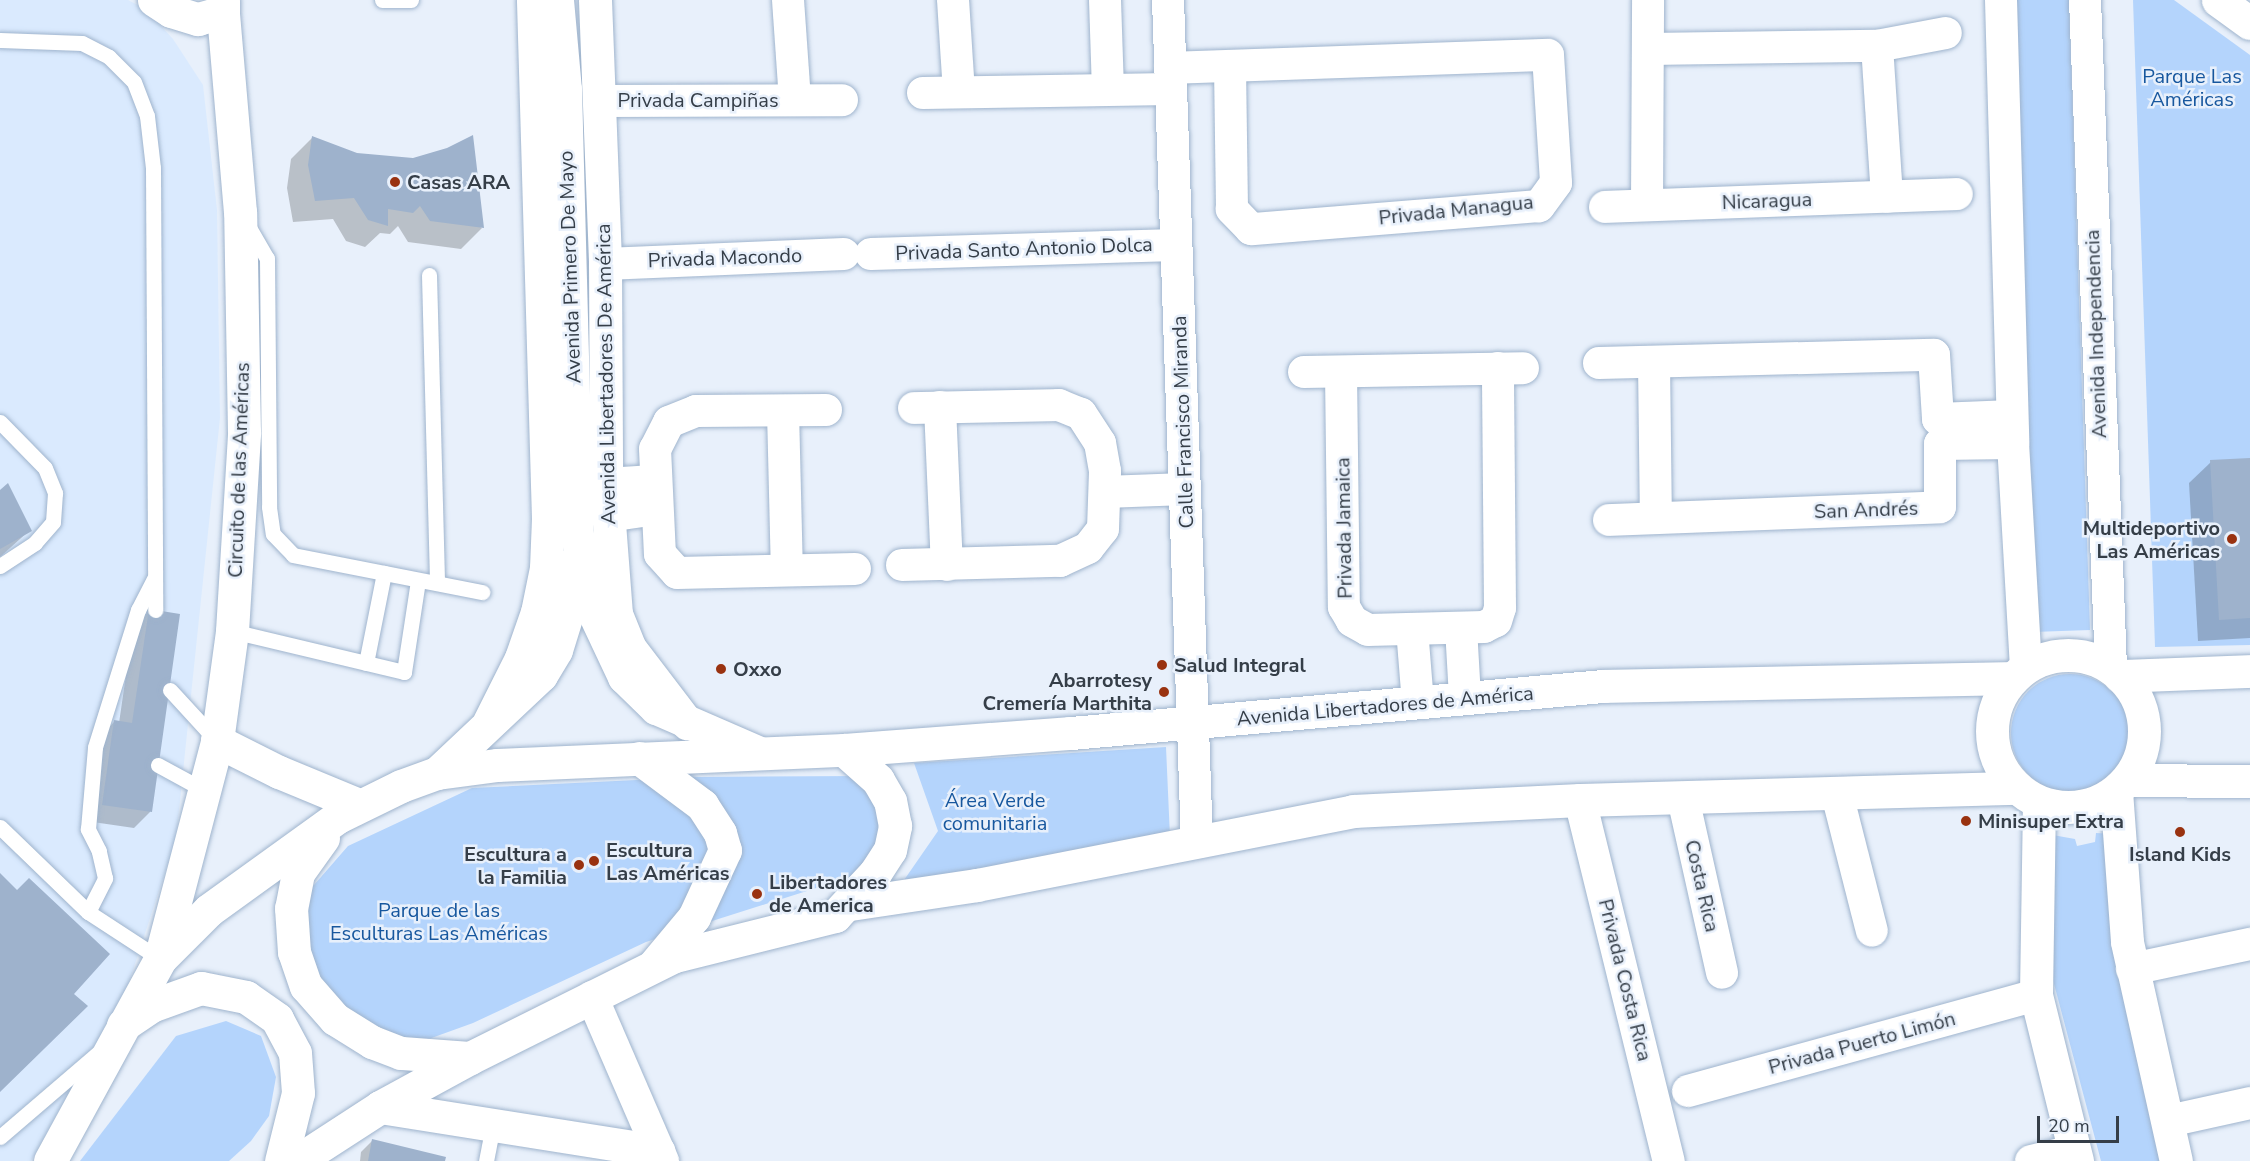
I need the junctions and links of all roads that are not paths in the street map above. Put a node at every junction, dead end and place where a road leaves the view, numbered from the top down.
1 (154, 0) edge
2 (382, 0) edge
3 (411, 0) edge
4 (533, 0) edge
5 (556, 0) edge
6 (595, 0) edge
7 (788, 0) edge
8 (953, 0) edge
9 (1105, 0) edge
10 (1168, 0) edge
11 (1648, 0) edge
12 (2001, 0) edge
13 (2085, 0) edge
14 (2218, 0) edge
15 (223, 6) edge
16 (2250, 23) edge
17 (1946, 33) dead end
18 (0, 40) edge
19 (1877, 46) junction
20 (1648, 49) junction
21 (1230, 67) junction
22 (1171, 79) junction
23 (1108, 90) junction
24 (959, 92) junction
25 (923, 93) dead end
26 (795, 100) junction
27 (842, 100) dead end
28 (601, 101) junction
29 (1957, 194) dead end
30 (1887, 197) junction
31 (1647, 205) junction
32 (1605, 207) dead end
33 (240, 212) junction
34 (1176, 245) junction
35 (858, 254) joint
36 (605, 264) junction
37 (429, 275) dead end
38 (1654, 362) junction
39 (1599, 363) dead end
40 (1304, 372) dead end
41 (1341, 372) junction
42 (826, 410) dead end
43 (783, 411) junction
44 (0, 422) edge
45 (2012, 429) junction
46 (1184, 478) junction
47 (1105, 481) junction
48 (606, 484) junction
49 (655, 495) junction
50 (1656, 518) junction
51 (1609, 520) dead end
52 (587, 522) junction
53 (902, 565) dead end
54 (946, 565) junction
55 (0, 566) edge
56 (855, 569) dead end
57 (787, 570) junction
58 (158, 571) junction
59 (384, 573) junction
60 (418, 580) junction
61 (437, 583) junction
62 (482, 592) dead end
63 (155, 610) dead end
64 (1461, 628) junction
65 (1412, 629) junction
66 (232, 631) junction
67 (366, 663) junction
68 (2250, 671) edge
69 (2020, 672) junction
70 (2115, 672) junction
71 (170, 690) dead end
72 (1465, 698) junction
73 (1418, 703) junction
74 (489, 722) junction
75 (1193, 723) junction
76 (217, 741) junction
77 (844, 750) junction
78 (757, 752) junction
79 (639, 758) junction
80 (158, 765) dead end
81 (437, 773) junction
82 (2250, 781) edge
83 (2122, 785) junction
84 (204, 790) junction
85 (1837, 794) junction
86 (2028, 795) junction
87 (1683, 798) junction
88 (1580, 800) junction
89 (349, 811) junction
90 (0, 827) edge
91 (1197, 843) junction
92 (850, 904) junction
93 (88, 912) junction
94 (1872, 931) dead end
95 (2250, 944) edge
96 (160, 959) junction
97 (653, 966) junction
98 (2132, 969) junction
99 (1722, 973) dead end
100 (2036, 995) junction
101 (592, 997) junction
102 (117, 1034) junction
103 (470, 1058) junction
104 (1688, 1091) dead end
105 (2250, 1103) edge
106 (380, 1107) junction
107 (2169, 1121) junction
108 (493, 1125) junction
109 (0, 1137) edge
110 (661, 1156) edge
111 (2075, 1156) edge
112 (50, 1161) edge
113 (281, 1161) edge
114 (297, 1161) edge
115 (486, 1161) edge
116 (1669, 1161) edge
117 (2031, 1161) edge
118 (2176, 1161) edge

1 - 15 main road, Circuito de las Américas
2 - 3 lane
4 - 74 main road
5 - 52 main road, Avenida Primero De Mayo
6 - 28 main road, Avenida Libertadores De América
7 - 26 street, Privada Campiñas
8 - 24 street
9 - 23 street
10 - 22 street, Calle Francisco Miranda
11 - 20 street
12 - 45 street
13 - 70 street, Avenida Independencia
14 - 16 main road
15 - 33 main road, Circuito de las Américas
17 - 19 street
18 - 58 lane
19 - 20 street
19 - 30 street
20 - 31 street
21 - 21 street, Privada Managua
21 - 22 street, Privada Managua
22 - 23 street, Privada Managua
22 - 34 street, Calle Francisco Miranda
23 - 24 street, Privada Managua
24 - 25 street, Privada Managua
26 - 27 street, Privada Campiñas
26 - 28 street, Privada Campiñas
28 - 36 main road, Avenida Libertadores De América
29 - 30 street, Nicaragua
30 - 31 street, Nicaragua
31 - 32 street, Nicaragua
33 - 59 lane
33 - 66 main road, Circuito de las Américas
34 - 35 street, Privada Santo Antonio Dolca
34 - 46 street, Calle Francisco Miranda
35 - 36 street, Privada Macondo
36 - 48 main road, Avenida Libertadores De América
37 - 61 lane
38 - 39 street
38 - 45 street
38 - 50 street
40 - 41 street, Privada Jamaica
41 - 64 street, Privada Jamaica
41 - 65 street, Privada Jamaica
42 - 43 street
43 - 49 street
43 - 57 street
44 - 55 lane
45 - 50 street, San Andrés
45 - 69 street
46 - 47 street
46 - 75 street, Calle Francisco Miranda
47 - 54 street
47 - 54 street
48 - 49 street
48 - 52 main road, Avenida Libertadores De América
49 - 52 street
49 - 57 street
50 - 51 street, San Andrés
52 - 74 main road, Avenida Primero De Mayo
52 - 78 main road, Avenida Primero De Mayo
53 - 54 street
56 - 57 street
58 - 63 lane
58 - 93 lane
59 - 60 lane
59 - 67 lane
60 - 61 lane
60 - 67 lane
61 - 62 lane
64 - 65 street, Privada Jamaica
64 - 72 street
65 - 73 street
66 - 67 lane
66 - 76 main road, Circuito de las Américas
68 - 70 main road
69 - 70 main road
69 - 72 main road, Avenida Libertadores de América
69 - 86 main road
70 - 83 main road
71 - 76 lane
72 - 73 main road, Avenida Libertadores de América
73 - 75 main road, Avenida Libertadores de América
74 - 81 main road, Avenida Primero De Mayo
75 - 77 main road, Avenida Libertadores de América
75 - 91 street, Calle Francisco Miranda
76 - 84 main road, Circuito de las Américas
76 - 89 main road
77 - 78 main road, Avenida Libertadores de América
77 - 92 main road
78 - 79 main road
79 - 81 main road
79 - 97 main road
80 - 84 lane
81 - 89 main road
82 - 83 main road
83 - 86 main road
83 - 98 main road
84 - 96 main road, Circuito de las Américas
85 - 86 main road
85 - 87 main road
85 - 94 street
86 - 100 main road
87 - 88 main road
87 - 99 street, Costa Rica
88 - 91 main road
88 - 116 street, Privada Costa Rica
89 - 96 main road
89 - 103 main road
90 - 93 lane
91 - 92 main road
92 - 97 main road
93 - 96 lane
95 - 98 street
96 - 102 main road
97 - 101 main road
98 - 107 main road
100 - 104 street, Privada Puerto Limón
100 - 111 main road
101 - 103 main road
101 - 110 street
102 - 109 lane
102 - 112 main road
102 - 113 main road
103 - 106 main road
105 - 107 street
106 - 108 main road
106 - 114 main road
107 - 118 main road
108 - 110 main road
108 - 115 lane
111 - 117 street

